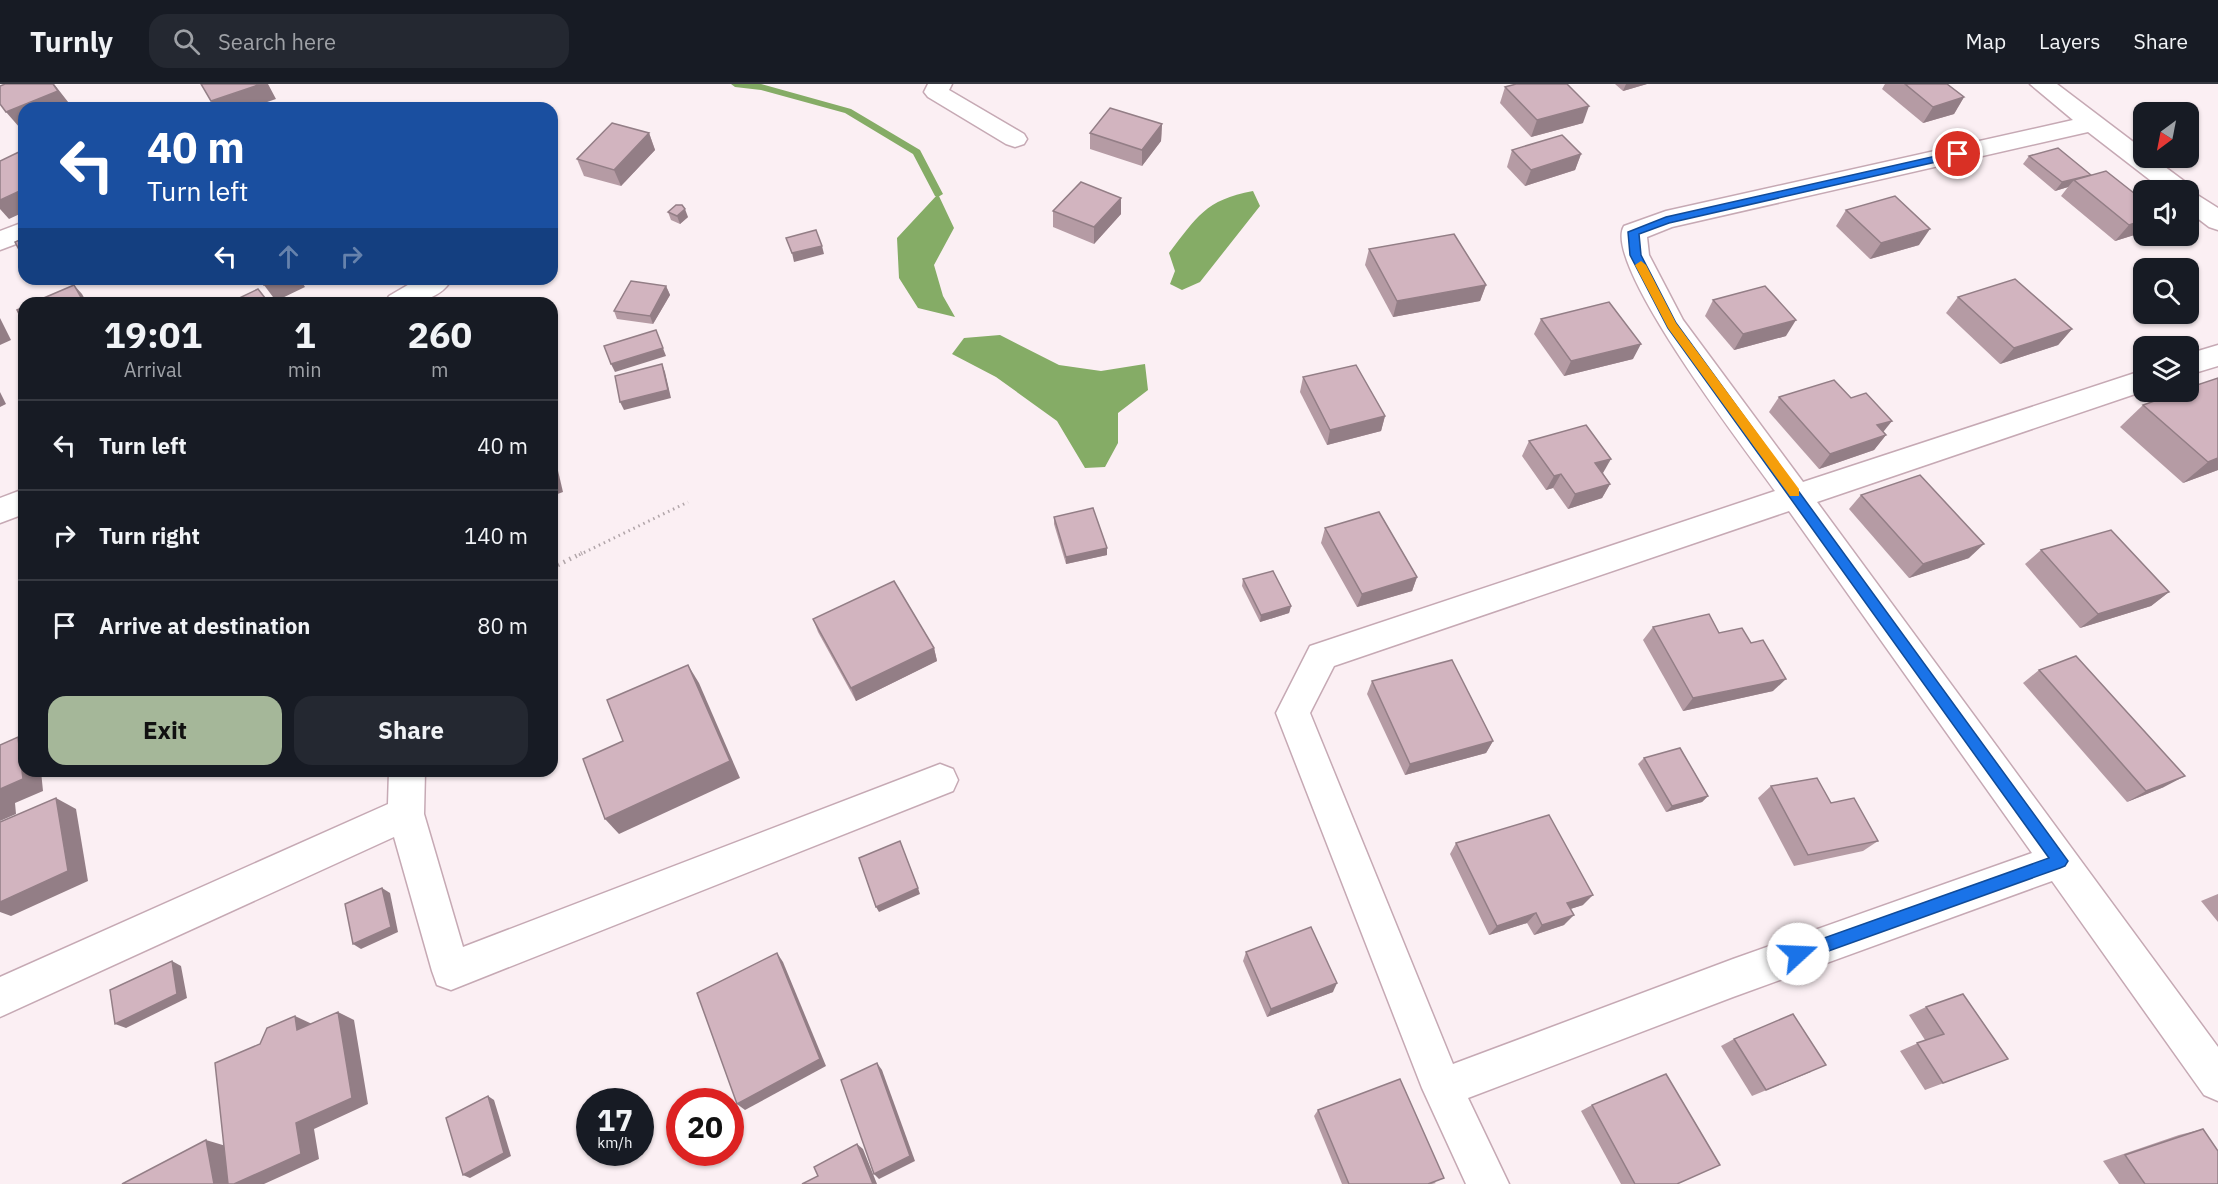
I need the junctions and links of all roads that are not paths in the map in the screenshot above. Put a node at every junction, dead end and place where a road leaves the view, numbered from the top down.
1 (940, 84) edge
2 (2042, 84) edge
3 (2092, 123) junction
4 (1015, 139) dead end
5 (2166, 180) edge
6 (2199, 206) edge
7 (2218, 221) edge
8 (18, 233) edge
9 (0, 240) edge
10 (429, 285) edge
11 (409, 297) edge
12 (2218, 355) edge
13 (2199, 361) edge
14 (2133, 384) edge
15 (1798, 497) junction
16 (18, 504) edge
17 (0, 512) edge
18 (407, 777) edge
19 (940, 780) dead end
20 (406, 813) junction
21 (2060, 861) junction
22 (0, 997) edge
23 (2218, 1081) edge
24 (1442, 1088) junction
25 (1488, 1184) edge

1 - 4 street
2 - 3 street
3 - 5 street
3 - 15 street
6 - 7 street
8 - 9 street
10 - 11 street
12 - 13 street
14 - 15 street
15 - 21 street
15 - 24 street
16 - 17 street
18 - 20 street
19 - 20 street
20 - 22 street
21 - 23 street
21 - 24 street
24 - 25 street

